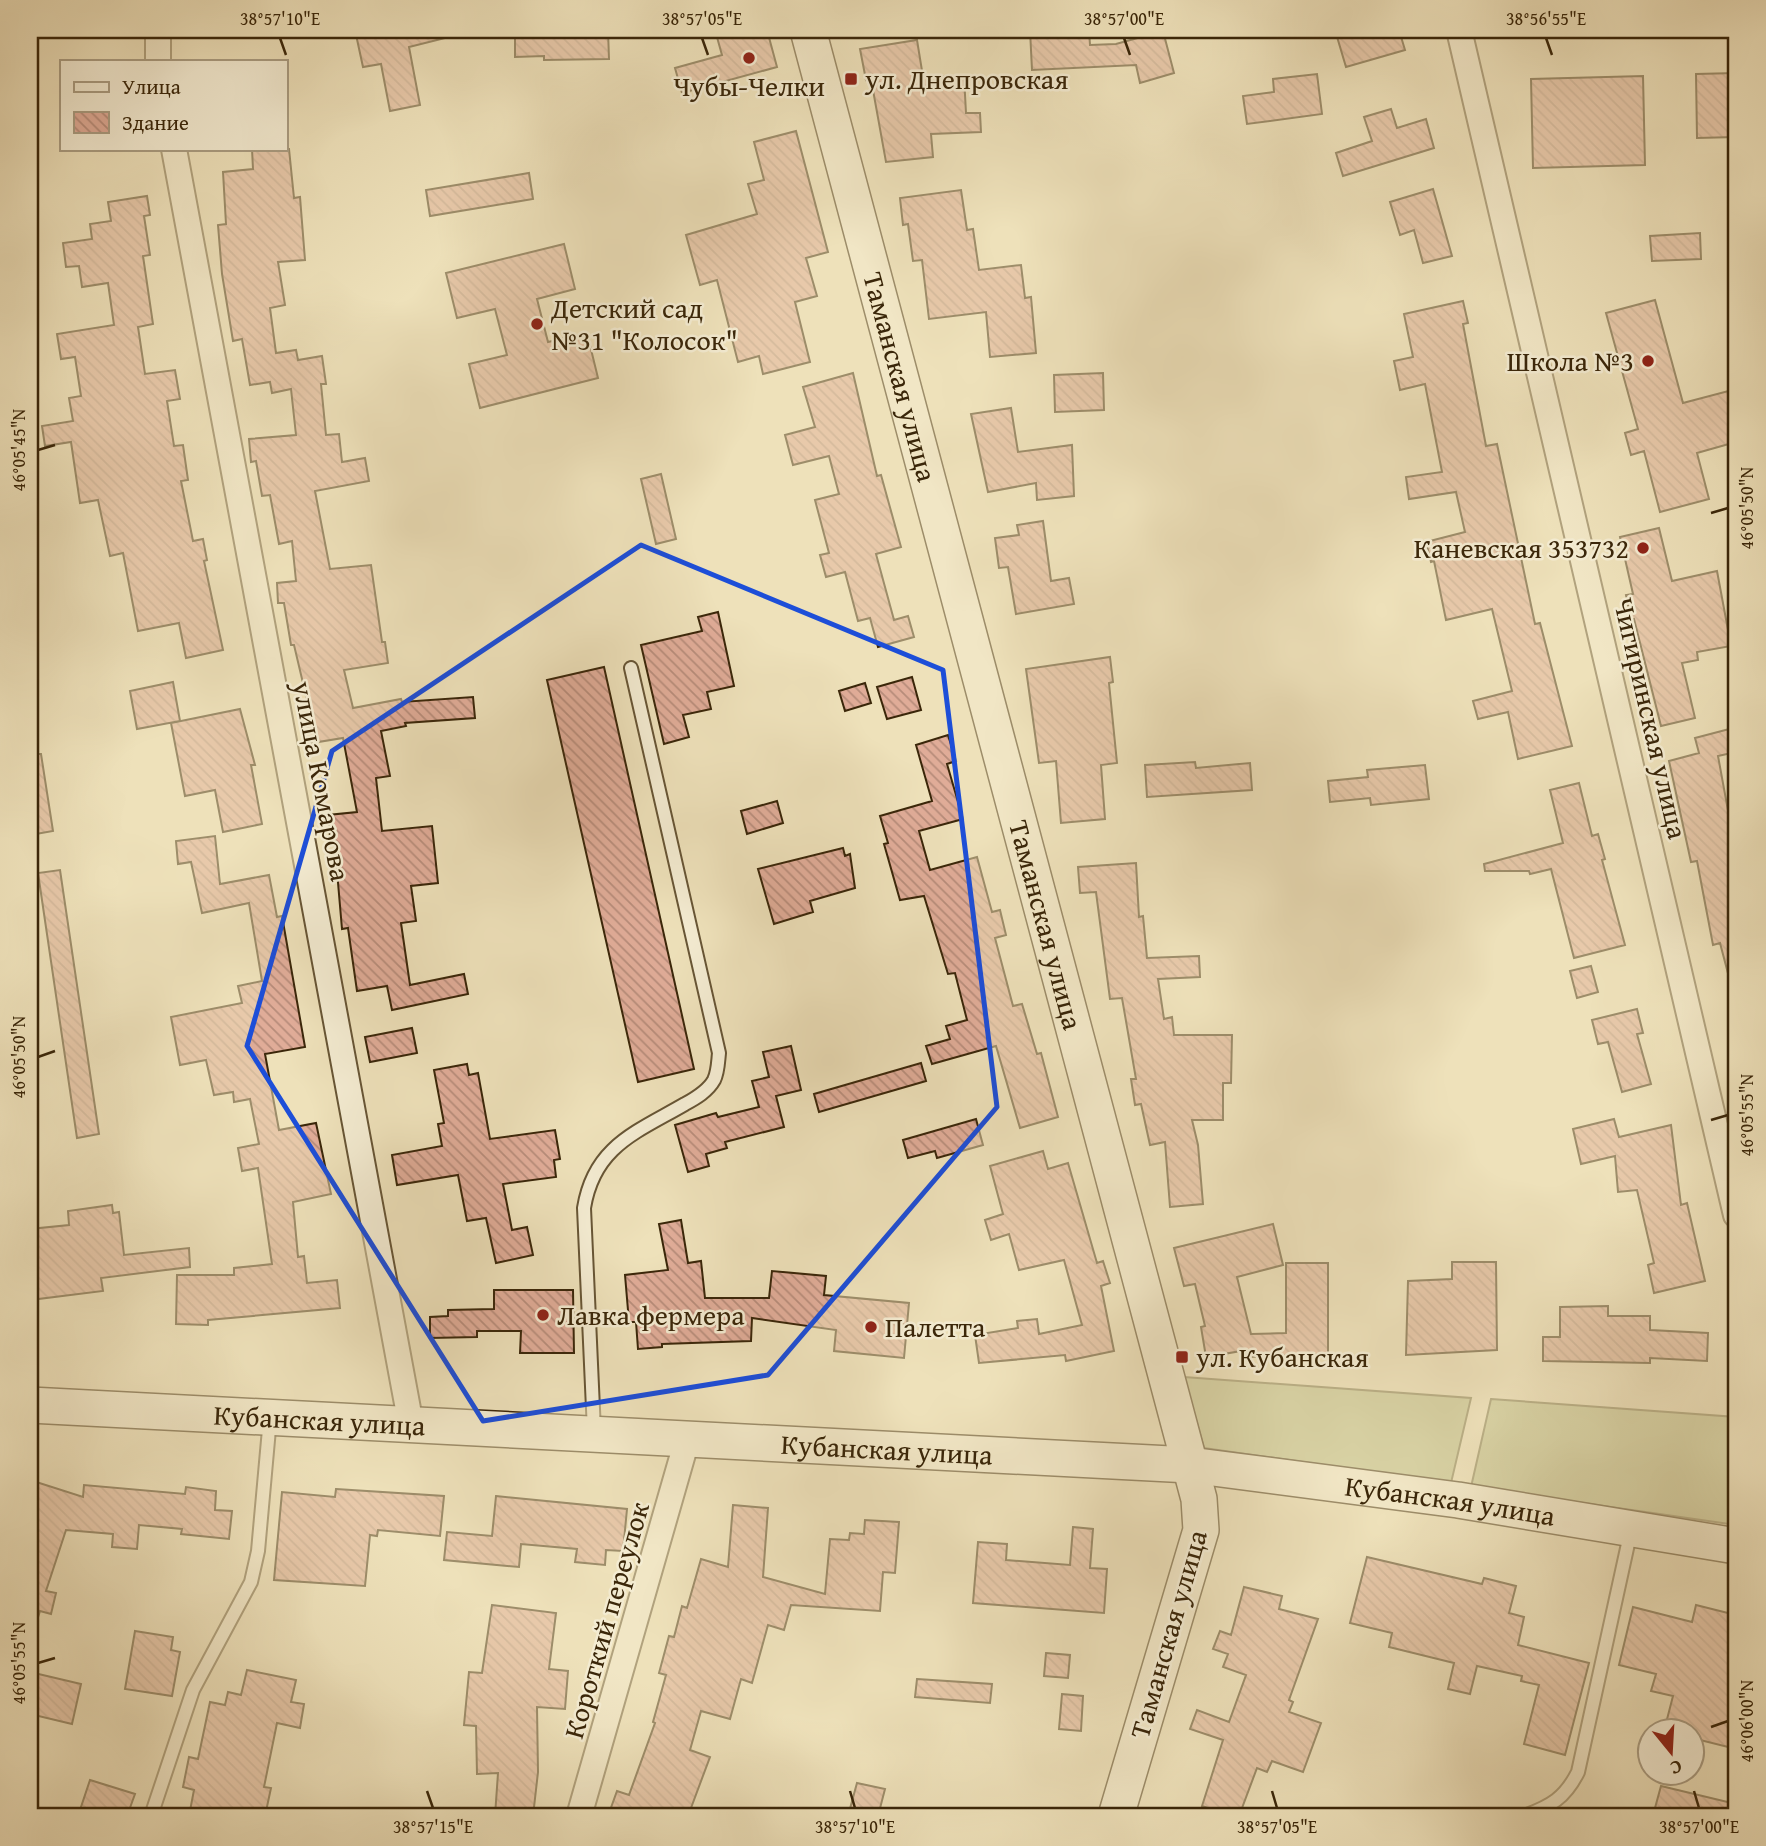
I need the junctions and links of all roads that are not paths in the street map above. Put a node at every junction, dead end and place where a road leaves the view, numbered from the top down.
1 (158, 30) edge
2 (808, 30) edge
3 (1460, 30) edge
4 (158, 60) edge
5 (174, 150) edge
6 (631, 668) dead end
7 (1736, 1215) edge
8 (30, 1405) edge
9 (270, 1418) junction
10 (411, 1425) junction
11 (594, 1435) junction
12 (687, 1440) junction
13 (1191, 1465) junction
14 (1631, 1530) junction
15 (1736, 1546) edge
16 (151, 1816) edge
17 (579, 1816) edge
18 (1116, 1816) edge
19 (1524, 1816) edge

1 - 4 street
2 - 13 street, Таманская улица
3 - 7 street, Чигиринская улица
5 - 10 street, улица Комарова
6 - 11 lane
8 - 9 street, Кубанская улица
9 - 10 street, Кубанская улица
9 - 16 lane
10 - 11 street, Кубанская улица
11 - 12 street, Кубанская улица
12 - 13 street, Кубанская улица
12 - 17 street, Короткий переулок
13 - 14 street, Кубанская улица
13 - 18 street, Таманская улица
14 - 15 street, Кубанская улица
14 - 19 lane

